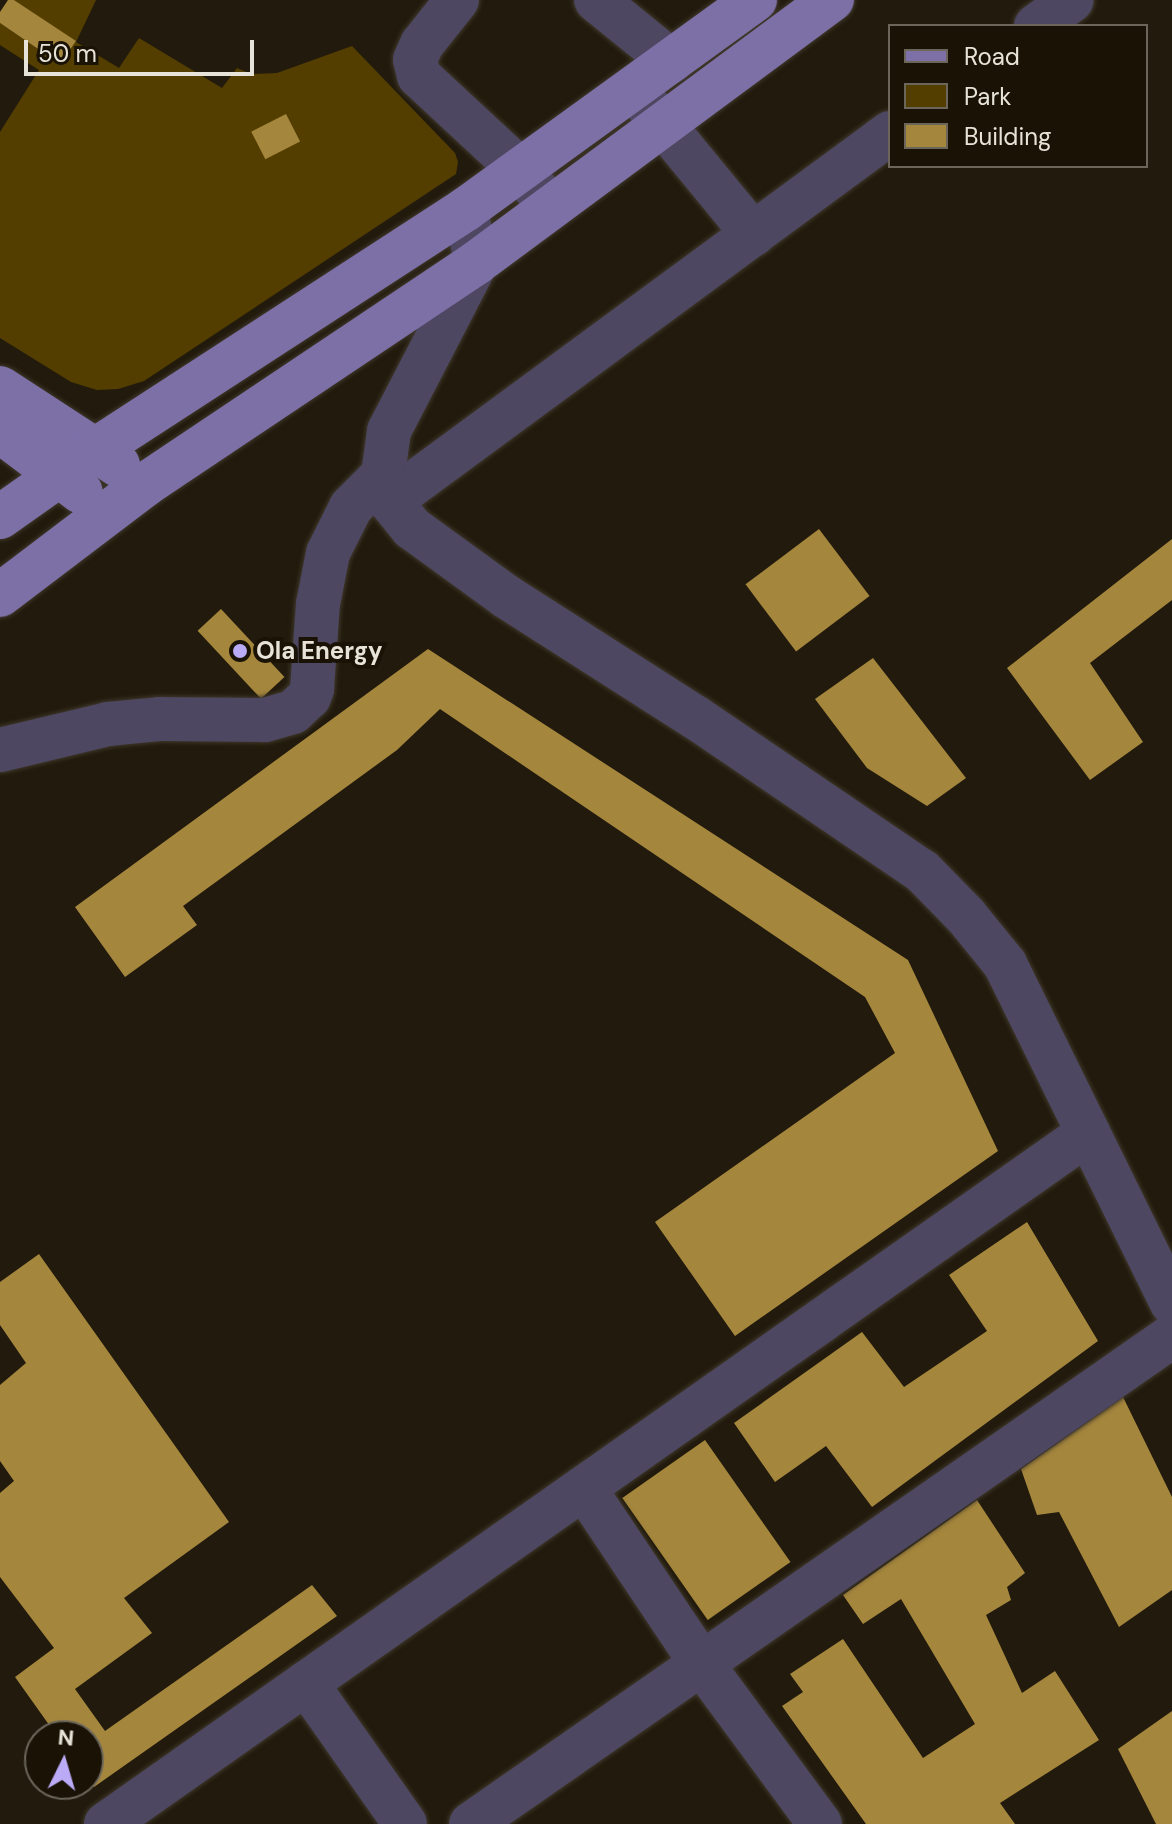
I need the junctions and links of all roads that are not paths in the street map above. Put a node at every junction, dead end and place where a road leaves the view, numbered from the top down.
1 (457, 0) edge
2 (596, 0) edge
3 (755, 0) edge
4 (832, 0) edge
5 (1072, 0) edge
6 (1039, 24) edge
7 (671, 61) junction
8 (634, 89) junction
9 (661, 124) junction
10 (888, 134) edge
11 (520, 170) junction
12 (551, 207) junction
13 (466, 209) junction
14 (753, 234) junction
15 (476, 263) junction
16 (0, 388) edge
17 (0, 431) edge
18 (95, 450) junction
19 (59, 474) junction
20 (146, 484) junction
21 (387, 488) junction
22 (107, 513) junction
23 (0, 517) edge
24 (0, 595) edge
25 (18, 746) edge
26 (0, 768) edge
27 (1088, 1133) junction
28 (1172, 1303) edge
29 (1172, 1336) edge
30 (584, 1488) junction
31 (702, 1664) junction
32 (306, 1683) junction
33 (106, 1824) edge
34 (405, 1824) edge
35 (471, 1824) edge
36 (820, 1824) edge

1 - 11 street
2 - 7 street
3 - 7 main road
4 - 9 main road
5 - 6 street
7 - 8 main road
8 - 9 street
8 - 11 main road
9 - 12 main road
9 - 14 street
10 - 14 street
11 - 12 street
11 - 13 main road
12 - 15 main road
13 - 15 street
13 - 18 main road
14 - 21 street
15 - 20 main road
15 - 21 street
16 - 18 main road
17 - 19 main road
18 - 19 main road
18 - 20 main road
19 - 22 main road
19 - 23 main road
20 - 22 main road
21 - 25 street
21 - 27 street
22 - 24 main road
25 - 26 street
27 - 28 street
27 - 30 street
29 - 31 street
30 - 31 street
30 - 32 street
31 - 35 street
31 - 36 street
32 - 33 street
32 - 34 street

